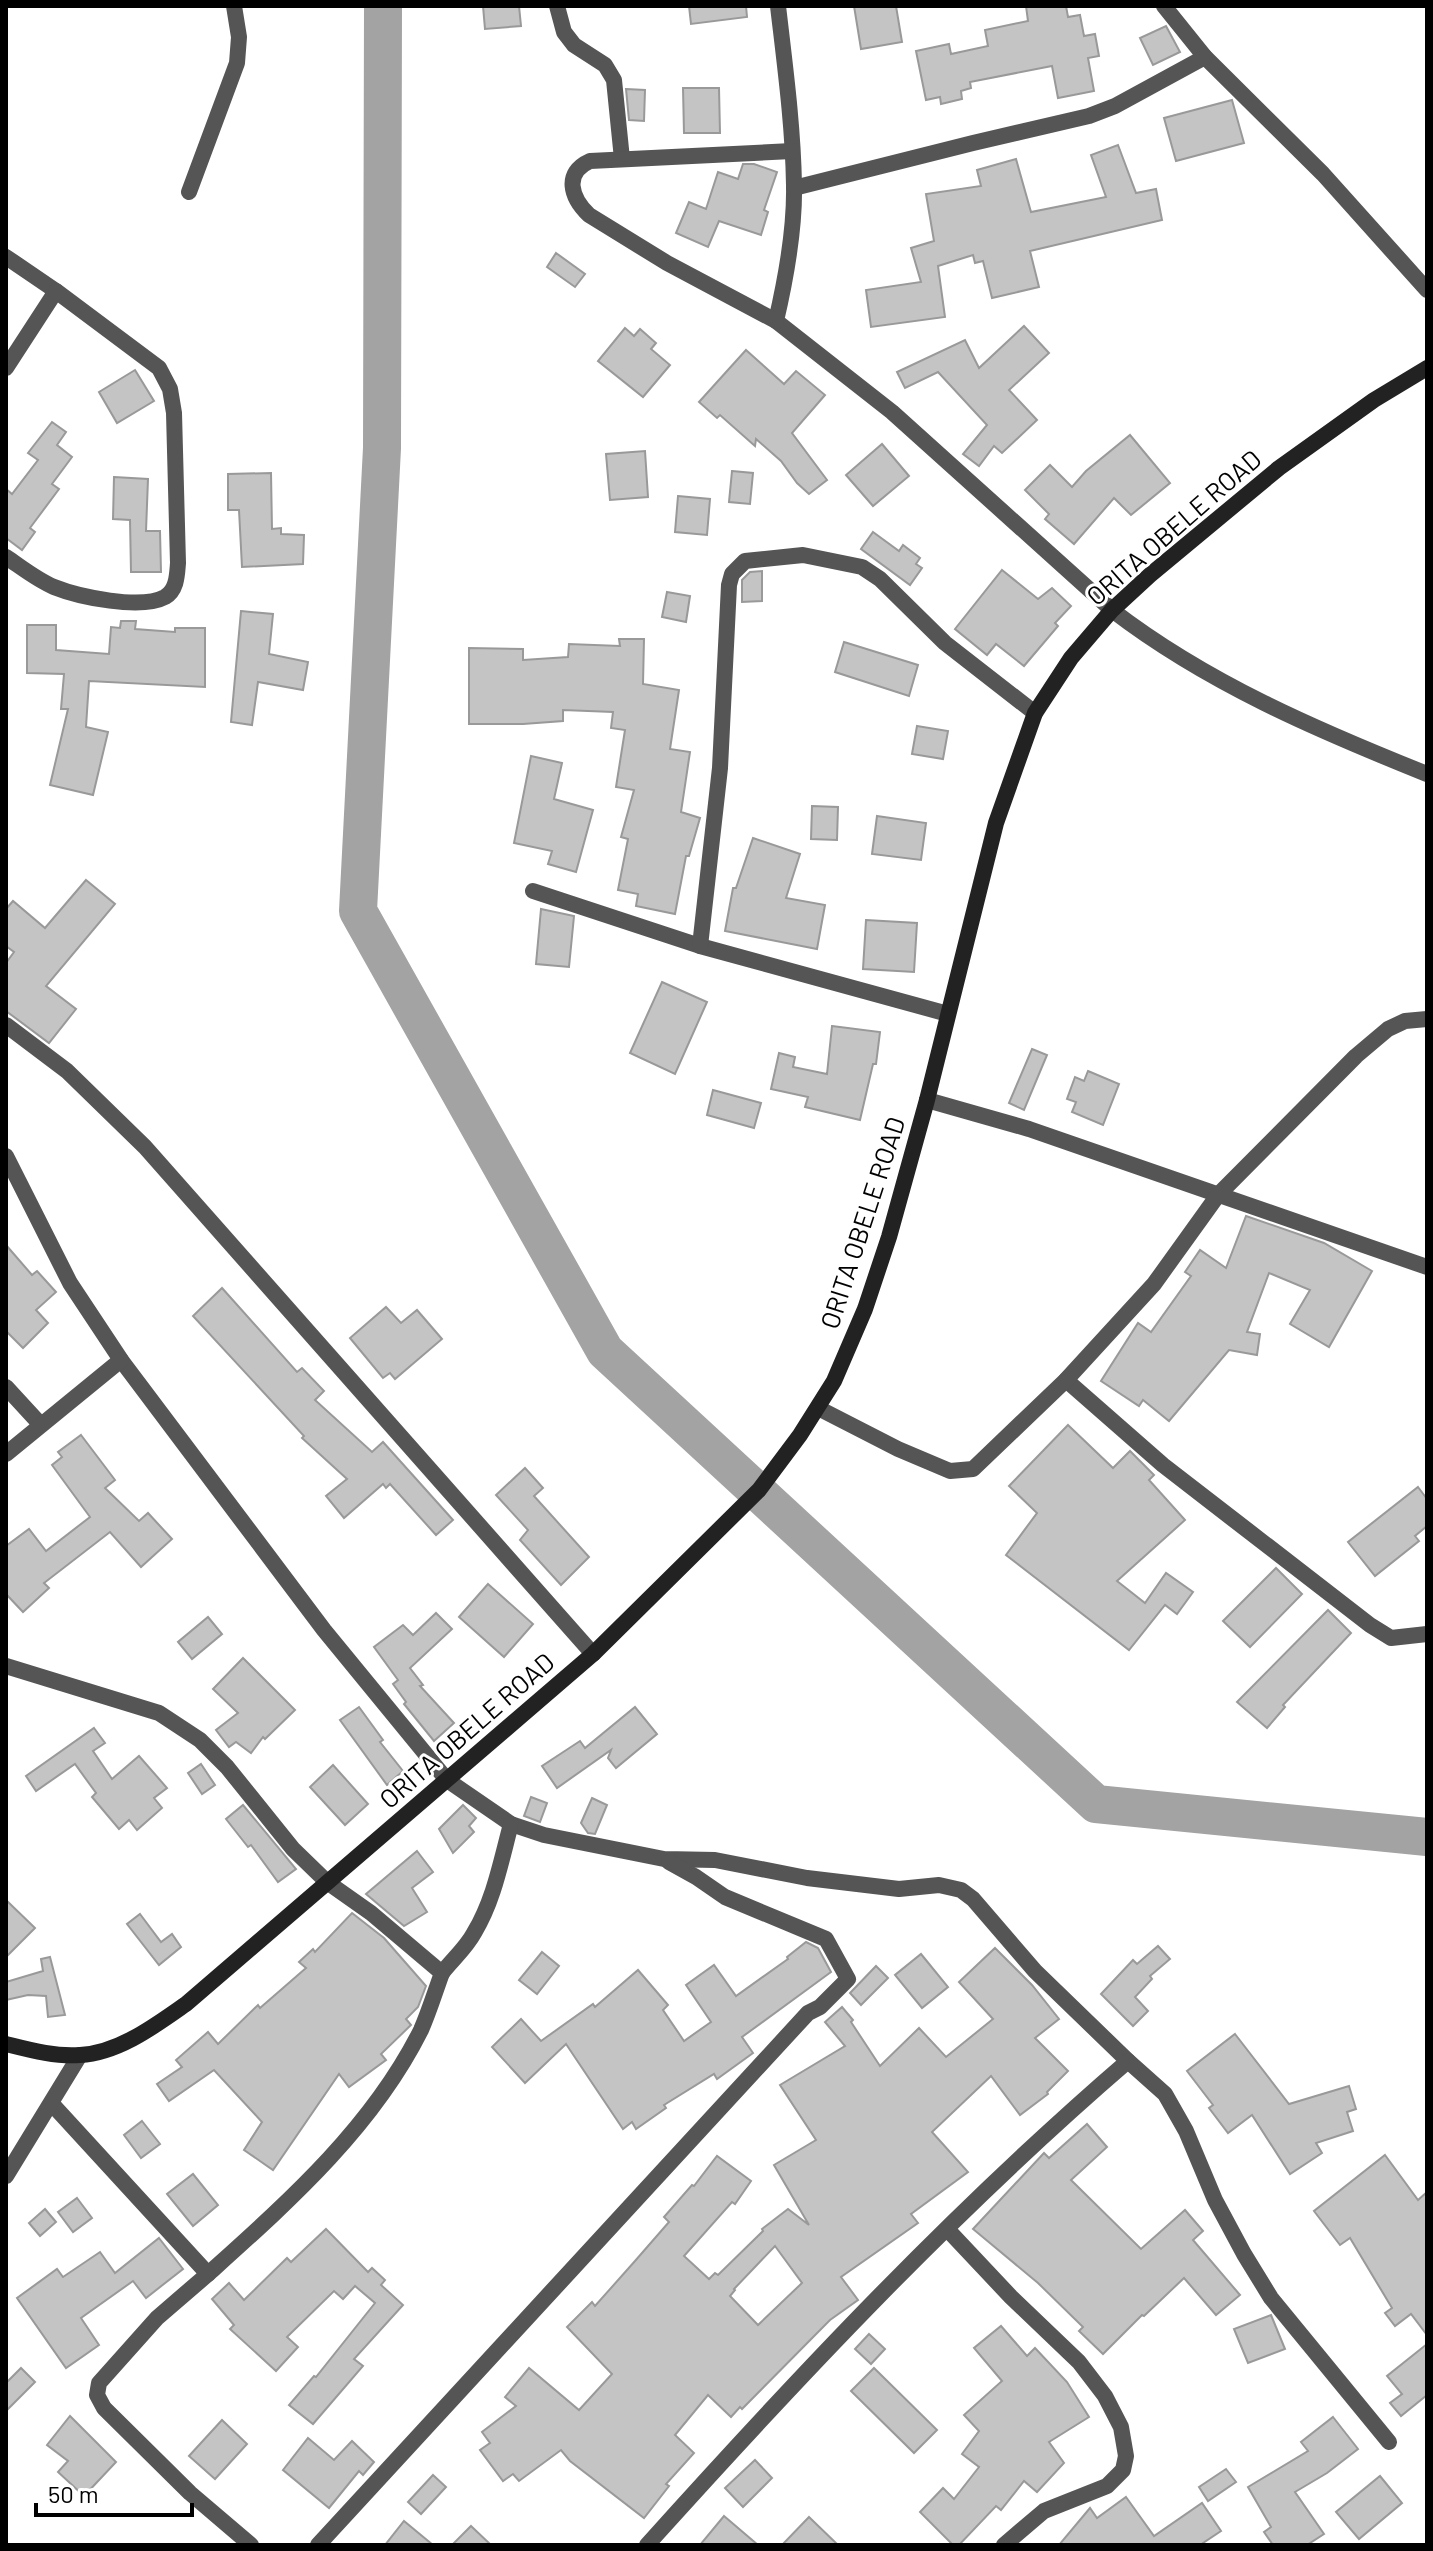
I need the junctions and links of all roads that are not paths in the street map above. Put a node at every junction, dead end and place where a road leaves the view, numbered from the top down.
1 (234, 6) edge
2 (557, 6) edge
3 (778, 6) edge
4 (1164, 6) edge
5 (1205, 57) junction
6 (792, 151) junction
7 (622, 159) junction
8 (794, 188) junction
9 (189, 192) dead end
10 (6, 257) edge
11 (1427, 290) edge
12 (56, 291) junction
13 (776, 321) junction
14 (6, 368) edge
15 (1427, 368) edge
16 (6, 557) edge
17 (1112, 610) junction
18 (1035, 713) junction
19 (1427, 774) edge
20 (533, 891) dead end
21 (700, 946) junction
22 (948, 1014) junction
23 (1427, 1019) edge
24 (6, 1025) edge
25 (927, 1100) junction
26 (6, 1156) edge
27 (1218, 1195) junction
28 (1427, 1267) edge
29 (121, 1360) junction
30 (1066, 1380) junction
31 (6, 1387) edge
32 (818, 1408) junction
33 (40, 1424) junction
34 (6, 1454) edge
35 (1427, 1634) edge
36 (593, 1654) junction
37 (6, 1666) edge
38 (447, 1780) junction
39 (511, 1824) junction
40 (664, 1859) junction
41 (327, 1882) junction
42 (442, 1973) junction
43 (6, 2044) edge
44 (80, 2055) junction
45 (1128, 2061) junction
46 (52, 2104) junction
47 (6, 2176) edge
48 (947, 2229) junction
49 (208, 2274) junction
50 (1389, 2442) dead end
51 (251, 2545) edge
52 (318, 2545) edge
53 (647, 2545) edge
54 (1004, 2545) edge

1 - 9 street
2 - 7 street
3 - 6 street
4 - 5 street
5 - 8 street
5 - 11 street
6 - 7 street
6 - 8 street
7 - 13 street
8 - 13 street
10 - 12 street
12 - 14 street
12 - 16 street
13 - 17 street
15 - 17 main road, ORITA OBELE ROAD
17 - 18 main road, ORITA OBELE ROAD
17 - 19 street
18 - 21 street
18 - 22 main road, ORITA OBELE ROAD
20 - 21 street
21 - 22 street
22 - 25 main road, ORITA OBELE ROAD
23 - 27 street
24 - 36 street
25 - 27 street
25 - 32 main road, ORITA OBELE ROAD
26 - 29 street
27 - 28 street
27 - 30 street
29 - 33 street
29 - 38 street
30 - 32 street
30 - 35 street
31 - 33 street
32 - 36 main road, ORITA OBELE ROAD
33 - 34 street
36 - 38 main road, ORITA OBELE ROAD
37 - 41 street
38 - 39 street
38 - 41 main road, ORITA OBELE ROAD
39 - 40 street
39 - 42 street
40 - 45 street
40 - 52 street
41 - 42 street
41 - 44 main road, ORITA OBELE ROAD
42 - 49 street
43 - 44 main road, ORITA OBELE ROAD
44 - 46 street
45 - 48 street
45 - 50 street
46 - 47 street
46 - 49 street
48 - 53 street
48 - 54 street
49 - 51 street

